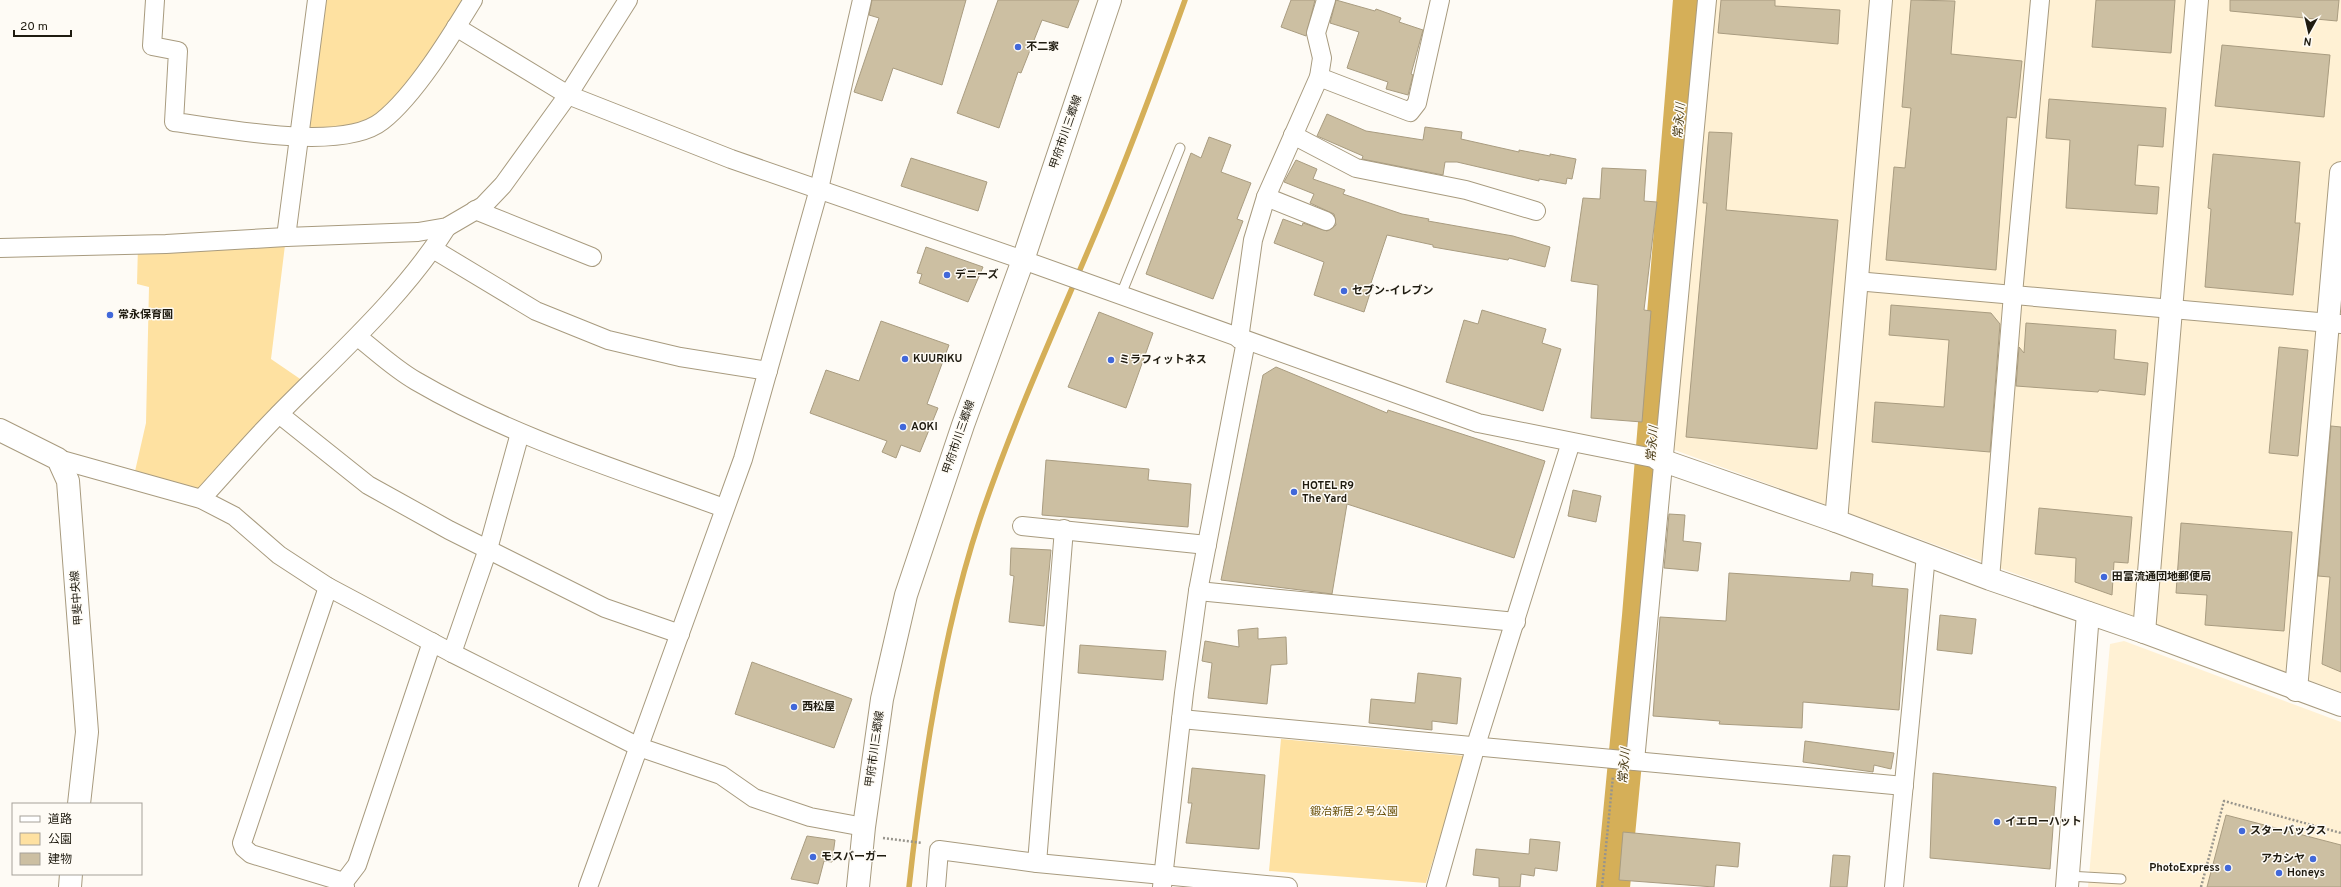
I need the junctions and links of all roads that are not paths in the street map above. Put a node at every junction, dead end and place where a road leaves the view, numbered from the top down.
1 (155, 0) edge
2 (317, 0) edge
3 (473, 0) edge
4 (628, 0) edge
5 (862, 0) edge
6 (1110, 0) edge
7 (1326, 0) edge
8 (1440, 0) edge
9 (1707, 0) edge
10 (1881, 0) edge
11 (2040, 0) edge
12 (2197, 0) edge
13 (456, 27) junction
14 (1319, 77) junction
15 (568, 95) junction
16 (1293, 135) junction
17 (298, 137) junction
18 (1180, 148) dead end
19 (2341, 173) edge
20 (819, 189) junction
21 (1266, 197) junction
22 (475, 210) junction
23 (1536, 211) dead end
24 (1326, 222) dead end
25 (448, 227) junction
26 (286, 237) junction
27 (0, 248) edge
28 (433, 249) junction
29 (592, 257) dead end
30 (1023, 260) junction
31 (1856, 281) junction
32 (2013, 294) junction
33 (1120, 297) junction
34 (2172, 309) junction
35 (2334, 324) edge
36 (358, 337) junction
37 (1242, 340) junction
38 (768, 371) junction
39 (278, 414) junction
40 (0, 430) edge
41 (520, 433) junction
42 (1571, 442) junction
43 (1653, 458) junction
44 (58, 459) junction
45 (201, 499) junction
46 (724, 508) junction
47 (1836, 521) junction
48 (1022, 526) dead end
49 (1064, 530) junction
50 (1207, 545) junction
51 (488, 549) junction
52 (1926, 555) junction
53 (1990, 579) junction
54 (328, 587) junction
55 (1198, 591) junction
56 (2088, 613) junction
57 (1516, 622) junction
58 (2144, 632) junction
59 (680, 634) junction
60 (432, 642) junction
61 (452, 653) junction
62 (2296, 690) junction
63 (2341, 705) edge
64 (1181, 719) junction
65 (1476, 745) junction
66 (639, 747) junction
67 (1627, 760) junction
68 (1904, 786) junction
69 (79, 803) edge
70 (864, 827) junction
71 (1037, 863) junction
72 (71, 875) edge
73 (2121, 879) dead end
74 (2067, 881) edge
75 (1162, 882) edge
76 (345, 885) edge
77 (70, 887) edge
78 (588, 887) edge
79 (858, 887) edge
80 (936, 887) edge
81 (1288, 887) edge
82 (1436, 887) edge
83 (1894, 887) edge

1 - 17 street
2 - 17 street
3 - 13 street
4 - 15 street
5 - 20 street
6 - 30 street, 甲府市川三郷線
7 - 14 street
8 - 14 street
9 - 43 street
10 - 31 street
11 - 32 street
12 - 34 street
13 - 15 street
13 - 17 street
14 - 16 street
15 - 20 street
15 - 22 street
16 - 21 street
16 - 23 street
17 - 26 street
18 - 33 lane
19 - 35 street
20 - 30 street
20 - 38 street
21 - 24 street
21 - 37 street
22 - 25 street
22 - 29 street
25 - 26 street
25 - 28 street
26 - 27 street
28 - 36 street
28 - 38 street
30 - 33 street
30 - 70 street, 甲府市川三郷線
31 - 32 street
31 - 47 street
32 - 34 street
32 - 53 street
33 - 37 street
34 - 35 street
34 - 58 street
35 - 62 street
36 - 39 street
36 - 41 street
37 - 42 street
37 - 50 street
38 - 46 street
39 - 45 street
39 - 51 street
40 - 44 street
41 - 46 street
41 - 51 street
42 - 43 street
42 - 57 street
43 - 47 street
43 - 67 street
44 - 45 street
44 - 69 street, 甲斐中央線
45 - 54 street
46 - 59 street
47 - 52 street
48 - 49 street
49 - 50 street
49 - 71 street
50 - 55 street
51 - 59 street
51 - 61 street
52 - 53 street
52 - 68 street
53 - 56 street
54 - 60 street
54 - 76 street
55 - 57 street
55 - 64 street
56 - 58 street
56 - 74 street
57 - 65 street
58 - 62 street
59 - 66 street
60 - 61 street
60 - 76 street
61 - 66 street
62 - 63 street
64 - 65 street
64 - 75 street
65 - 67 street
65 - 82 street
66 - 70 street
66 - 78 street
67 - 68 street
68 - 83 street
70 - 79 street, 甲府市川三郷線
71 - 75 street
71 - 80 street
72 - 77 street
73 - 74 lane
75 - 81 street

